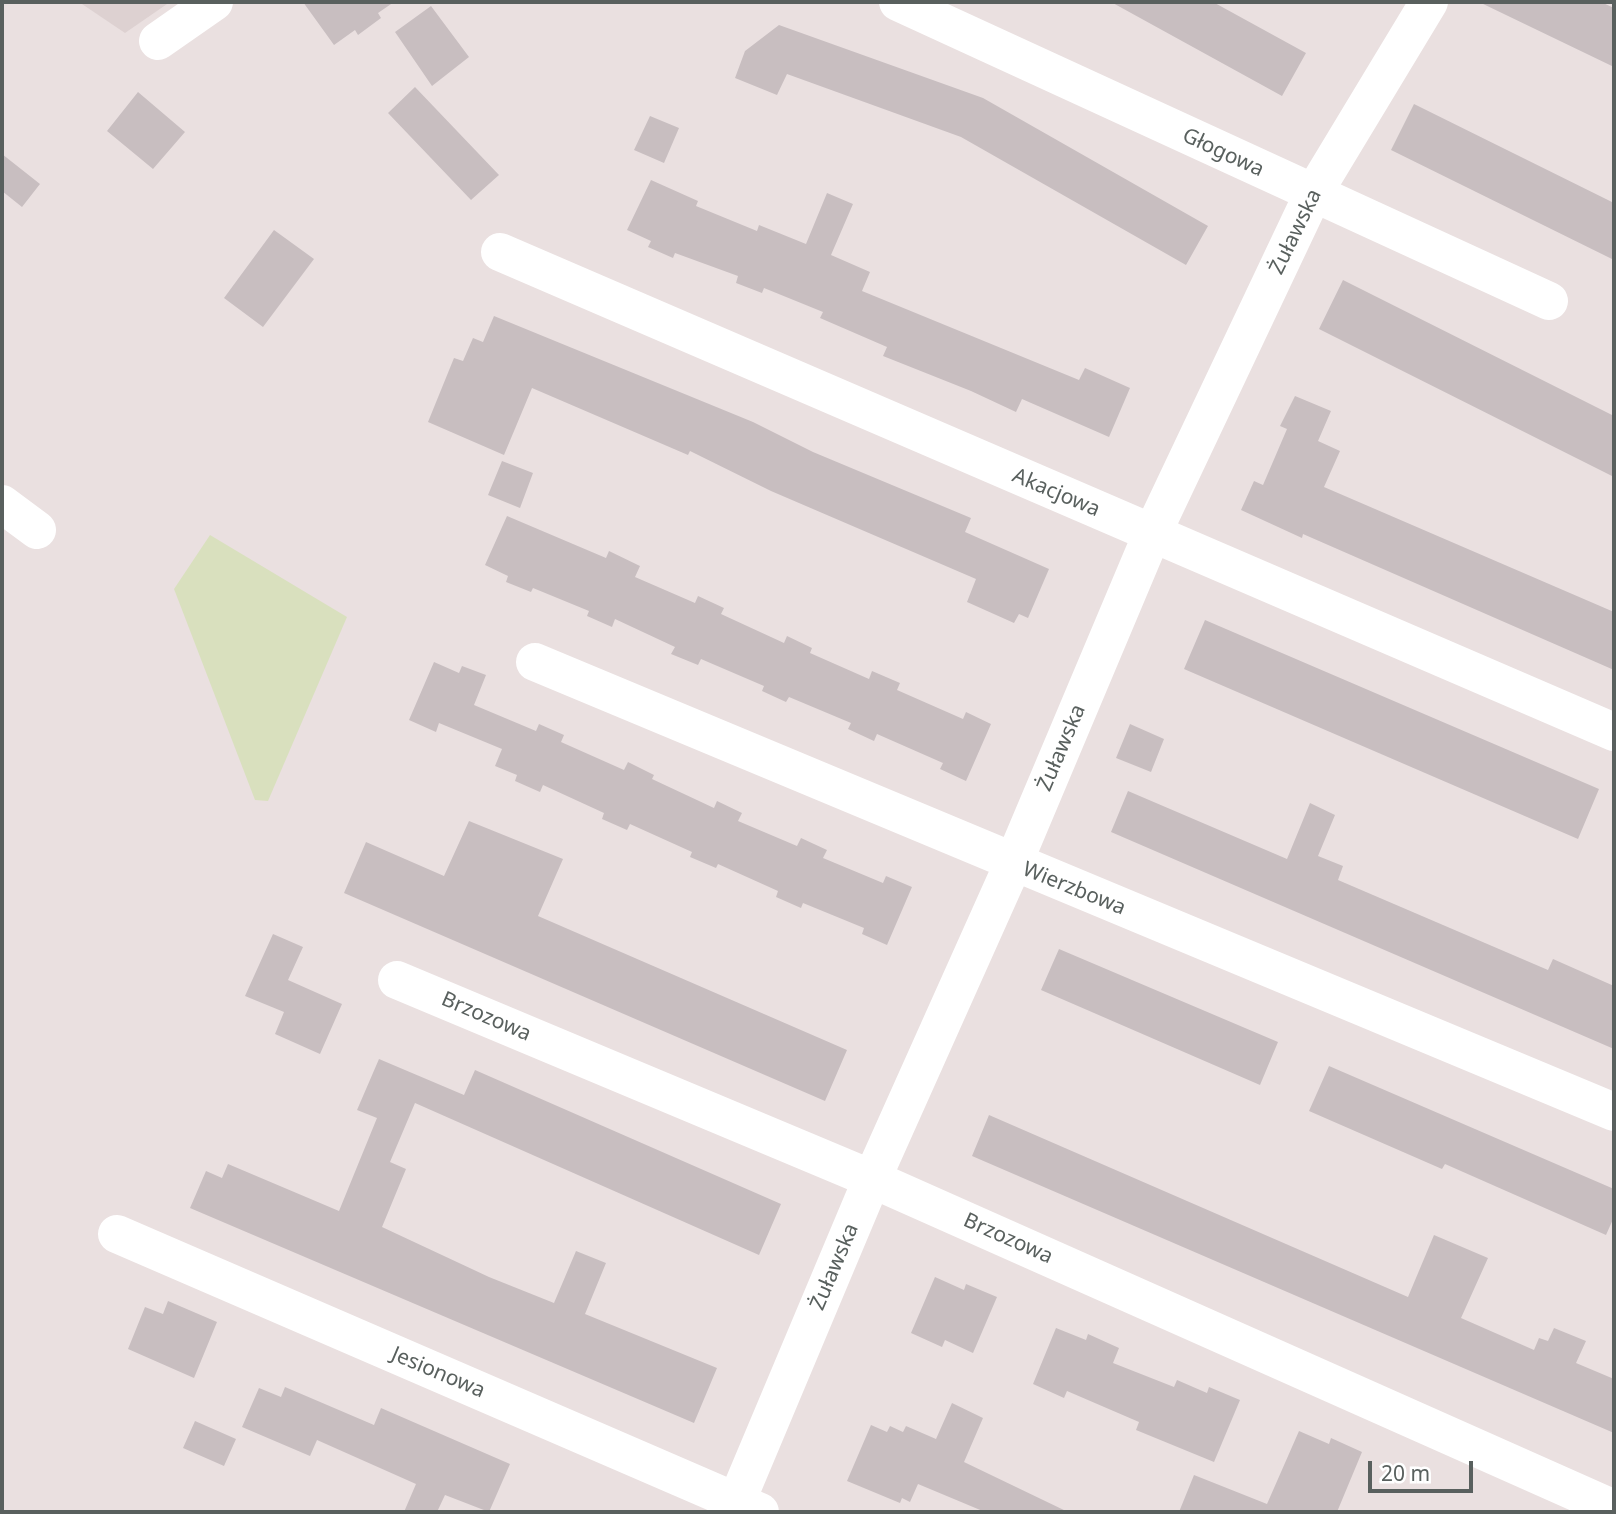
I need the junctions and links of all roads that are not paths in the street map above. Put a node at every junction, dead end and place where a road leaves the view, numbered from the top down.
1 (214, 2) edge
2 (898, 2) edge
3 (1429, 2) edge
4 (158, 41) dead end
5 (1313, 194) junction
6 (500, 252) dead end
7 (1549, 300) dead end
8 (2, 504) edge
9 (37, 530) dead end
10 (1152, 534) junction
11 (536, 662) dead end
12 (1614, 732) edge
13 (1013, 864) junction
14 (397, 980) dead end
15 (1614, 1112) edge
16 (872, 1179) junction
17 (117, 1234) dead end
18 (742, 1509) edge
19 (1614, 1509) edge

1 - 4 street
2 - 5 street, Głogowa
3 - 5 street, Żuławska
5 - 7 street, Głogowa
5 - 10 street, Żuławska
6 - 10 street, Akacjowa
8 - 9 street
10 - 12 street, Akacjowa
10 - 13 street, Żuławska
11 - 13 street, Wierzbowa
13 - 15 street, Wierzbowa
13 - 16 street, Żuławska
14 - 16 street, Brzozowa
16 - 18 street, Żuławska
16 - 19 street, Brzozowa
17 - 18 street, Jesionowa

